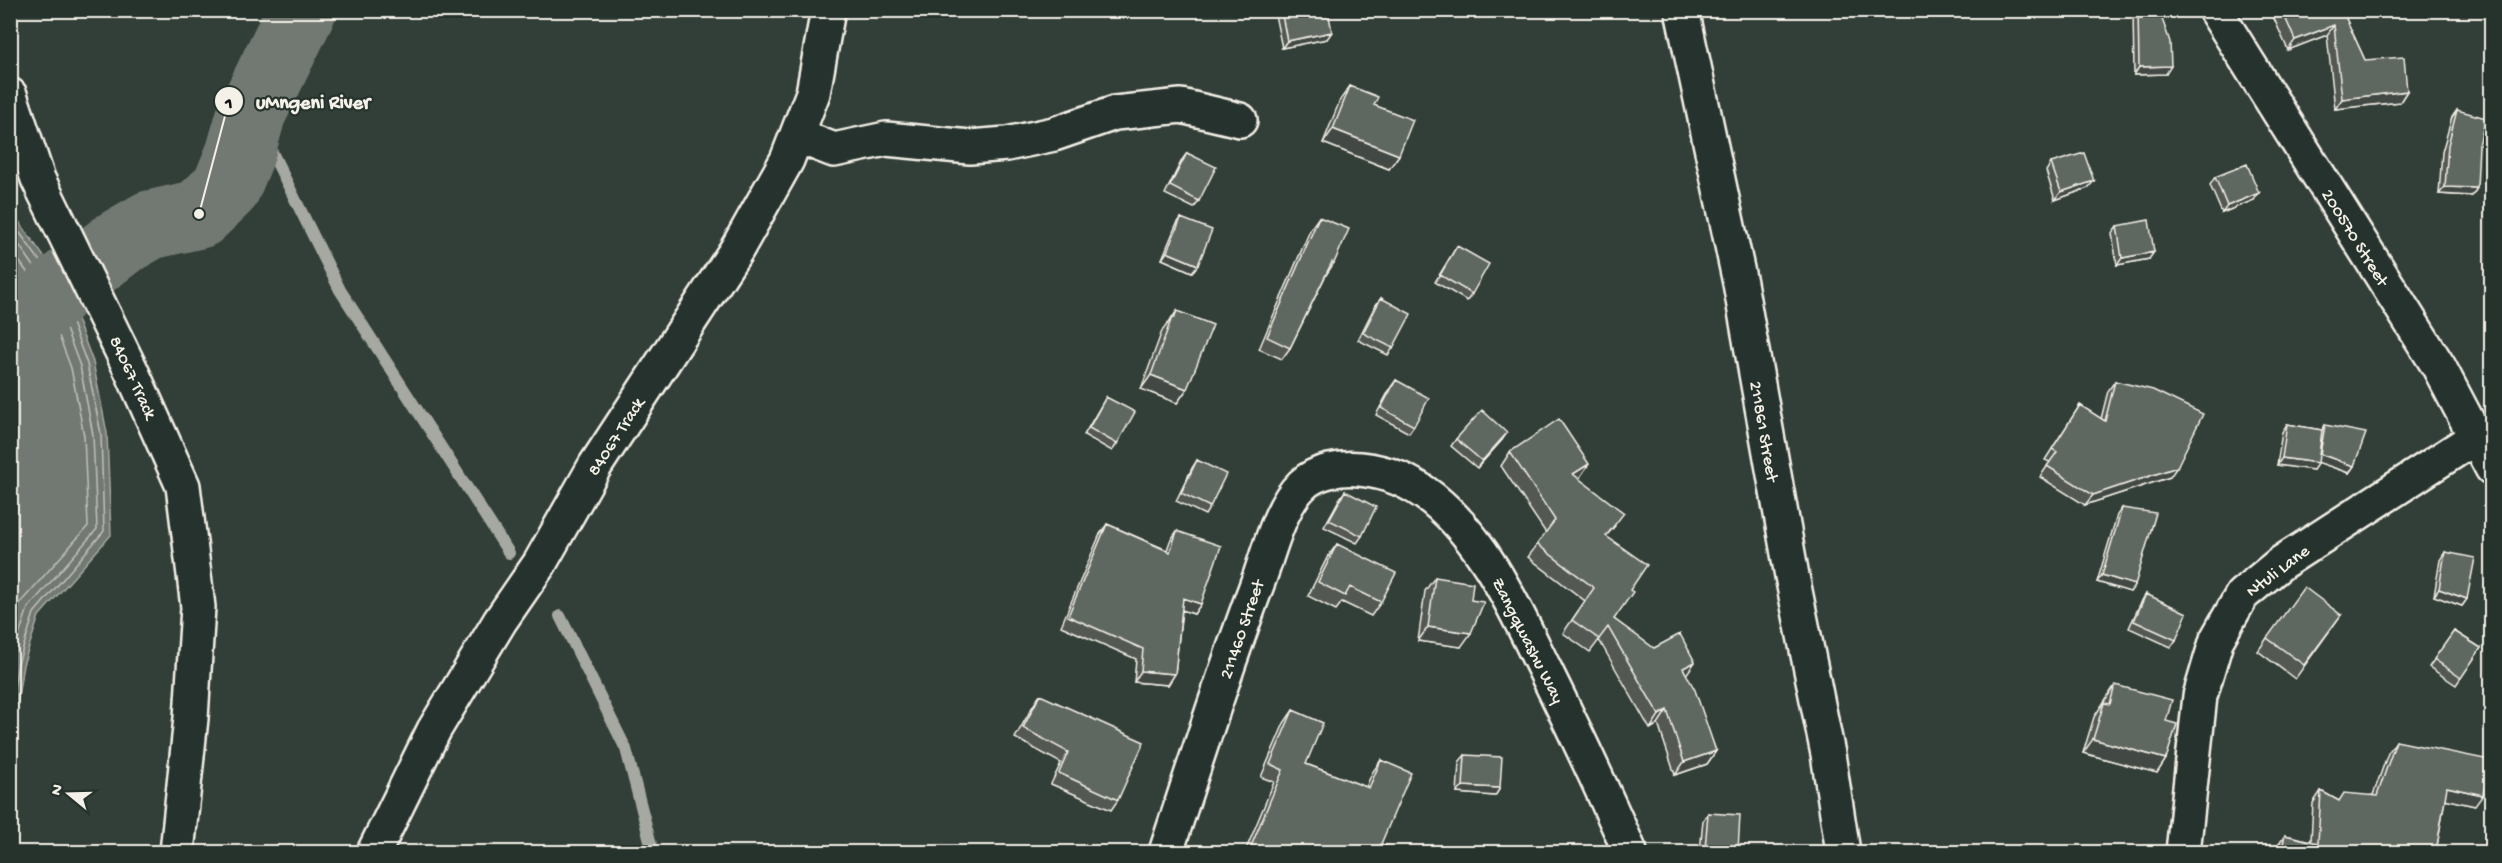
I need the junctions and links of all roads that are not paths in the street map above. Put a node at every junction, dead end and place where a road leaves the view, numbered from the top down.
1 (828, 10) edge
2 (1682, 10) edge
3 (2215, 10) edge
4 (10, 95) edge
5 (1240, 120) dead end
6 (798, 136) junction
7 (2476, 437) junction
8 (2492, 468) edge
9 (1377, 471) joint
10 (177, 852) edge
11 (374, 852) edge
12 (1166, 852) edge
13 (1630, 852) edge
14 (1843, 852) edge
15 (2183, 852) edge

1 - 6 street, 84067 Track
2 - 14 street, 211861 Street
3 - 7 street, 200570 Street
4 - 10 street, 84067 Track
5 - 6 street
6 - 11 street, 84067 Track
7 - 8 street, 200570 Street
7 - 15 street, Ntuli Lane
9 - 12 street, 211460 Street
9 - 13 street, Zangqwashu Way

